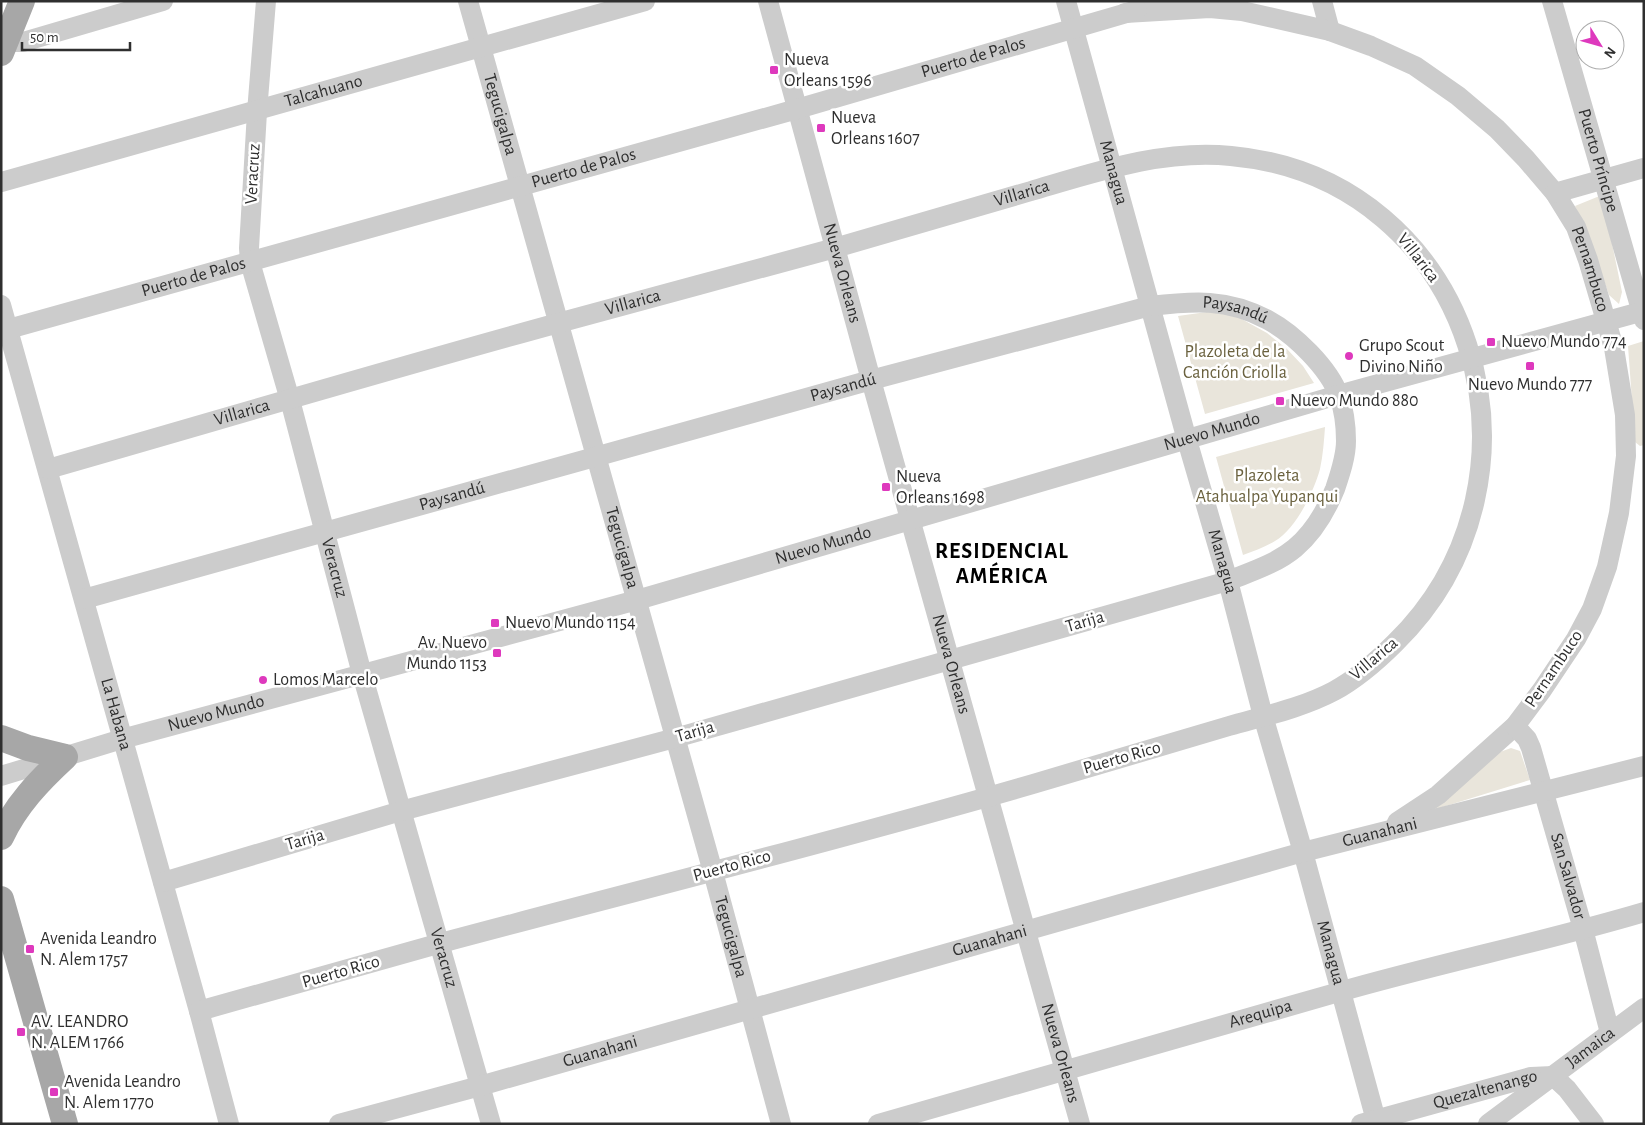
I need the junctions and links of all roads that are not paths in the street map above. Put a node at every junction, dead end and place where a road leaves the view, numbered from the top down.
1 (163, 1) edge
2 (266, 1) edge
3 (468, 1) edge
4 (645, 1) edge
5 (768, 1) edge
6 (1066, 1) edge
7 (1165, 1) edge
8 (1322, 1) edge
9 (1552, 1) edge
10 (1125, 13) junction
11 (11, 22) edge
12 (1074, 29) junction
13 (1330, 31) junction
14 (482, 47) junction
15 (797, 108) junction
16 (257, 112) junction
17 (1111, 168) junction
18 (1644, 168) edge
19 (1603, 179) junction
20 (1, 182) edge
21 (520, 186) junction
22 (1555, 193) junction
23 (835, 248) junction
24 (250, 262) junction
25 (1, 305) edge
26 (1150, 306) junction
27 (1643, 314) edge
28 (1607, 321) junction
29 (560, 322) junction
30 (5, 330) edge
31 (1472, 360) junction
32 (871, 380) junction
33 (1338, 395) junction
34 (290, 400) junction
35 (1187, 440) junction
36 (1635, 454) edge
37 (596, 456) junction
38 (48, 469) junction
39 (911, 519) junction
40 (325, 532) junction
41 (1228, 581) junction
42 (84, 599) junction
43 (637, 600) junction
44 (951, 660) junction
45 (362, 674) junction
46 (1263, 716) junction
47 (1515, 726) junction
48 (1, 738) edge
49 (675, 738) junction
50 (122, 739) junction
51 (65, 757) junction
52 (1644, 766) edge
53 (1, 776) edge
54 (1544, 792) junction
55 (989, 797) junction
56 (401, 812) junction
57 (1378, 833) junction
58 (1, 837) edge
59 (1303, 852) junction
60 (713, 872) junction
61 (163, 882) junction
62 (1, 899) edge
63 (1644, 912) edge
64 (1026, 930) junction
65 (1584, 930) junction
66 (438, 944) junction
67 (1340, 991) junction
68 (750, 1008) junction
69 (1644, 1008) edge
70 (199, 1012) junction
71 (1610, 1034) junction
72 (1065, 1072) junction
73 (1553, 1076) junction
74 (480, 1086) junction
75 (1371, 1122) edge
76 (65, 1124) edge
77 (229, 1124) edge
78 (339, 1124) edge
79 (491, 1124) edge
80 (781, 1124) edge
81 (878, 1124) edge
82 (1080, 1124) edge
83 (1488, 1124) edge
84 (1594, 1124) edge

1 - 11 street
2 - 16 street, Veracruz
3 - 14 street, Tegucigalpa
4 - 14 street, Talcahuano
5 - 15 street, Nueva Orleans
6 - 12 street, Managua
7 - 10 street, Puerto de Palos
8 - 13 street
9 - 19 street, Puerto Príncipe
10 - 12 street, Puerto de Palos
10 - 13 street, Pernambuco
12 - 15 street, Puerto de Palos
12 - 17 street, Managua
13 - 22 street, Pernambuco
14 - 16 street, Talcahuano
14 - 21 street, Tegucigalpa
15 - 21 street, Puerto de Palos
15 - 23 street, Nueva Orleans
16 - 20 street, Talcahuano
16 - 24 street, Veracruz
17 - 23 street, Villarica
17 - 26 street, Managua
17 - 31 street, Villarica
18 - 19 street
19 - 22 street
19 - 27 street, Puerto Príncipe
21 - 24 street, Puerto de Palos
21 - 29 street, Tegucigalpa
22 - 28 street, Pernambuco
23 - 29 street, Villarica
23 - 32 street, Nueva Orleans
24 - 30 street, Puerto de Palos
24 - 34 street, Veracruz
25 - 30 street, La Habana
26 - 32 street, Paysandú
26 - 33 street, Paysandú
26 - 35 street, Managua
27 - 28 street, Nuevo Mundo
28 - 31 street, Nuevo Mundo
28 - 36 street, Pernambuco
29 - 34 street, Villarica
29 - 37 street, Tegucigalpa
30 - 38 street, La Habana
31 - 33 street, Nuevo Mundo
31 - 46 street, Villarica
32 - 37 street, Paysandú
32 - 39 street, Nueva Orleans
33 - 35 street, Nuevo Mundo
33 - 41 street, Paysandú
34 - 38 street, Villarica
34 - 40 street, Veracruz
35 - 39 street, Nuevo Mundo
35 - 41 street, Managua
36 - 47 street, Pernambuco
37 - 40 street, Paysandú
37 - 43 street, Tegucigalpa
38 - 42 street, La Habana
39 - 43 street, Nuevo Mundo
39 - 44 street, Nueva Orleans
40 - 42 street, Paysandú
40 - 45 street, Veracruz
41 - 44 street, Tarija
41 - 46 street, Managua
42 - 50 street, La Habana
43 - 45 street, Nuevo Mundo
43 - 49 street, Tegucigalpa
44 - 49 street, Tarija
44 - 55 street, Nueva Orleans
45 - 50 street, Nuevo Mundo
45 - 56 street, Veracruz
46 - 55 street, Puerto Rico
46 - 59 street, Managua
47 - 54 street, San Salvador
47 - 57 street, Pernambuco
48 - 51 main road
49 - 56 street, Tarija
49 - 60 street, Tegucigalpa
50 - 51 street, Nuevo Mundo
50 - 61 street, La Habana
51 - 53 street, Nuevo Mundo
51 - 58 main road
52 - 54 street, Guanahani
54 - 57 street, Guanahani
54 - 65 street, San Salvador
55 - 60 street, Puerto Rico
55 - 64 street, Nueva Orleans
56 - 61 street, Tarija
56 - 66 street, Veracruz
57 - 59 street, Guanahani
59 - 64 street, Guanahani
59 - 67 street, Managua
60 - 66 street, Puerto Rico
60 - 68 street, Tegucigalpa
61 - 70 street, La Habana
62 - 76 main road
63 - 65 street, Arequipa
64 - 68 street, Guanahani
64 - 72 street, Nueva Orleans
65 - 67 street, Arequipa
65 - 71 street, San Salvador
66 - 70 street, Puerto Rico
66 - 74 street, Veracruz
67 - 72 street, Arequipa
67 - 75 street, Managua
68 - 74 street, Guanahani
68 - 80 street, Tegucigalpa
69 - 71 street, Jamaica
70 - 77 street, La Habana
71 - 73 street, Jamaica
72 - 81 street, Arequipa
72 - 82 street, Nueva Orleans
73 - 75 street, Quezaltenango
73 - 83 street, Jamaica
73 - 84 street
74 - 78 street, Guanahani
74 - 79 street, Veracruz

